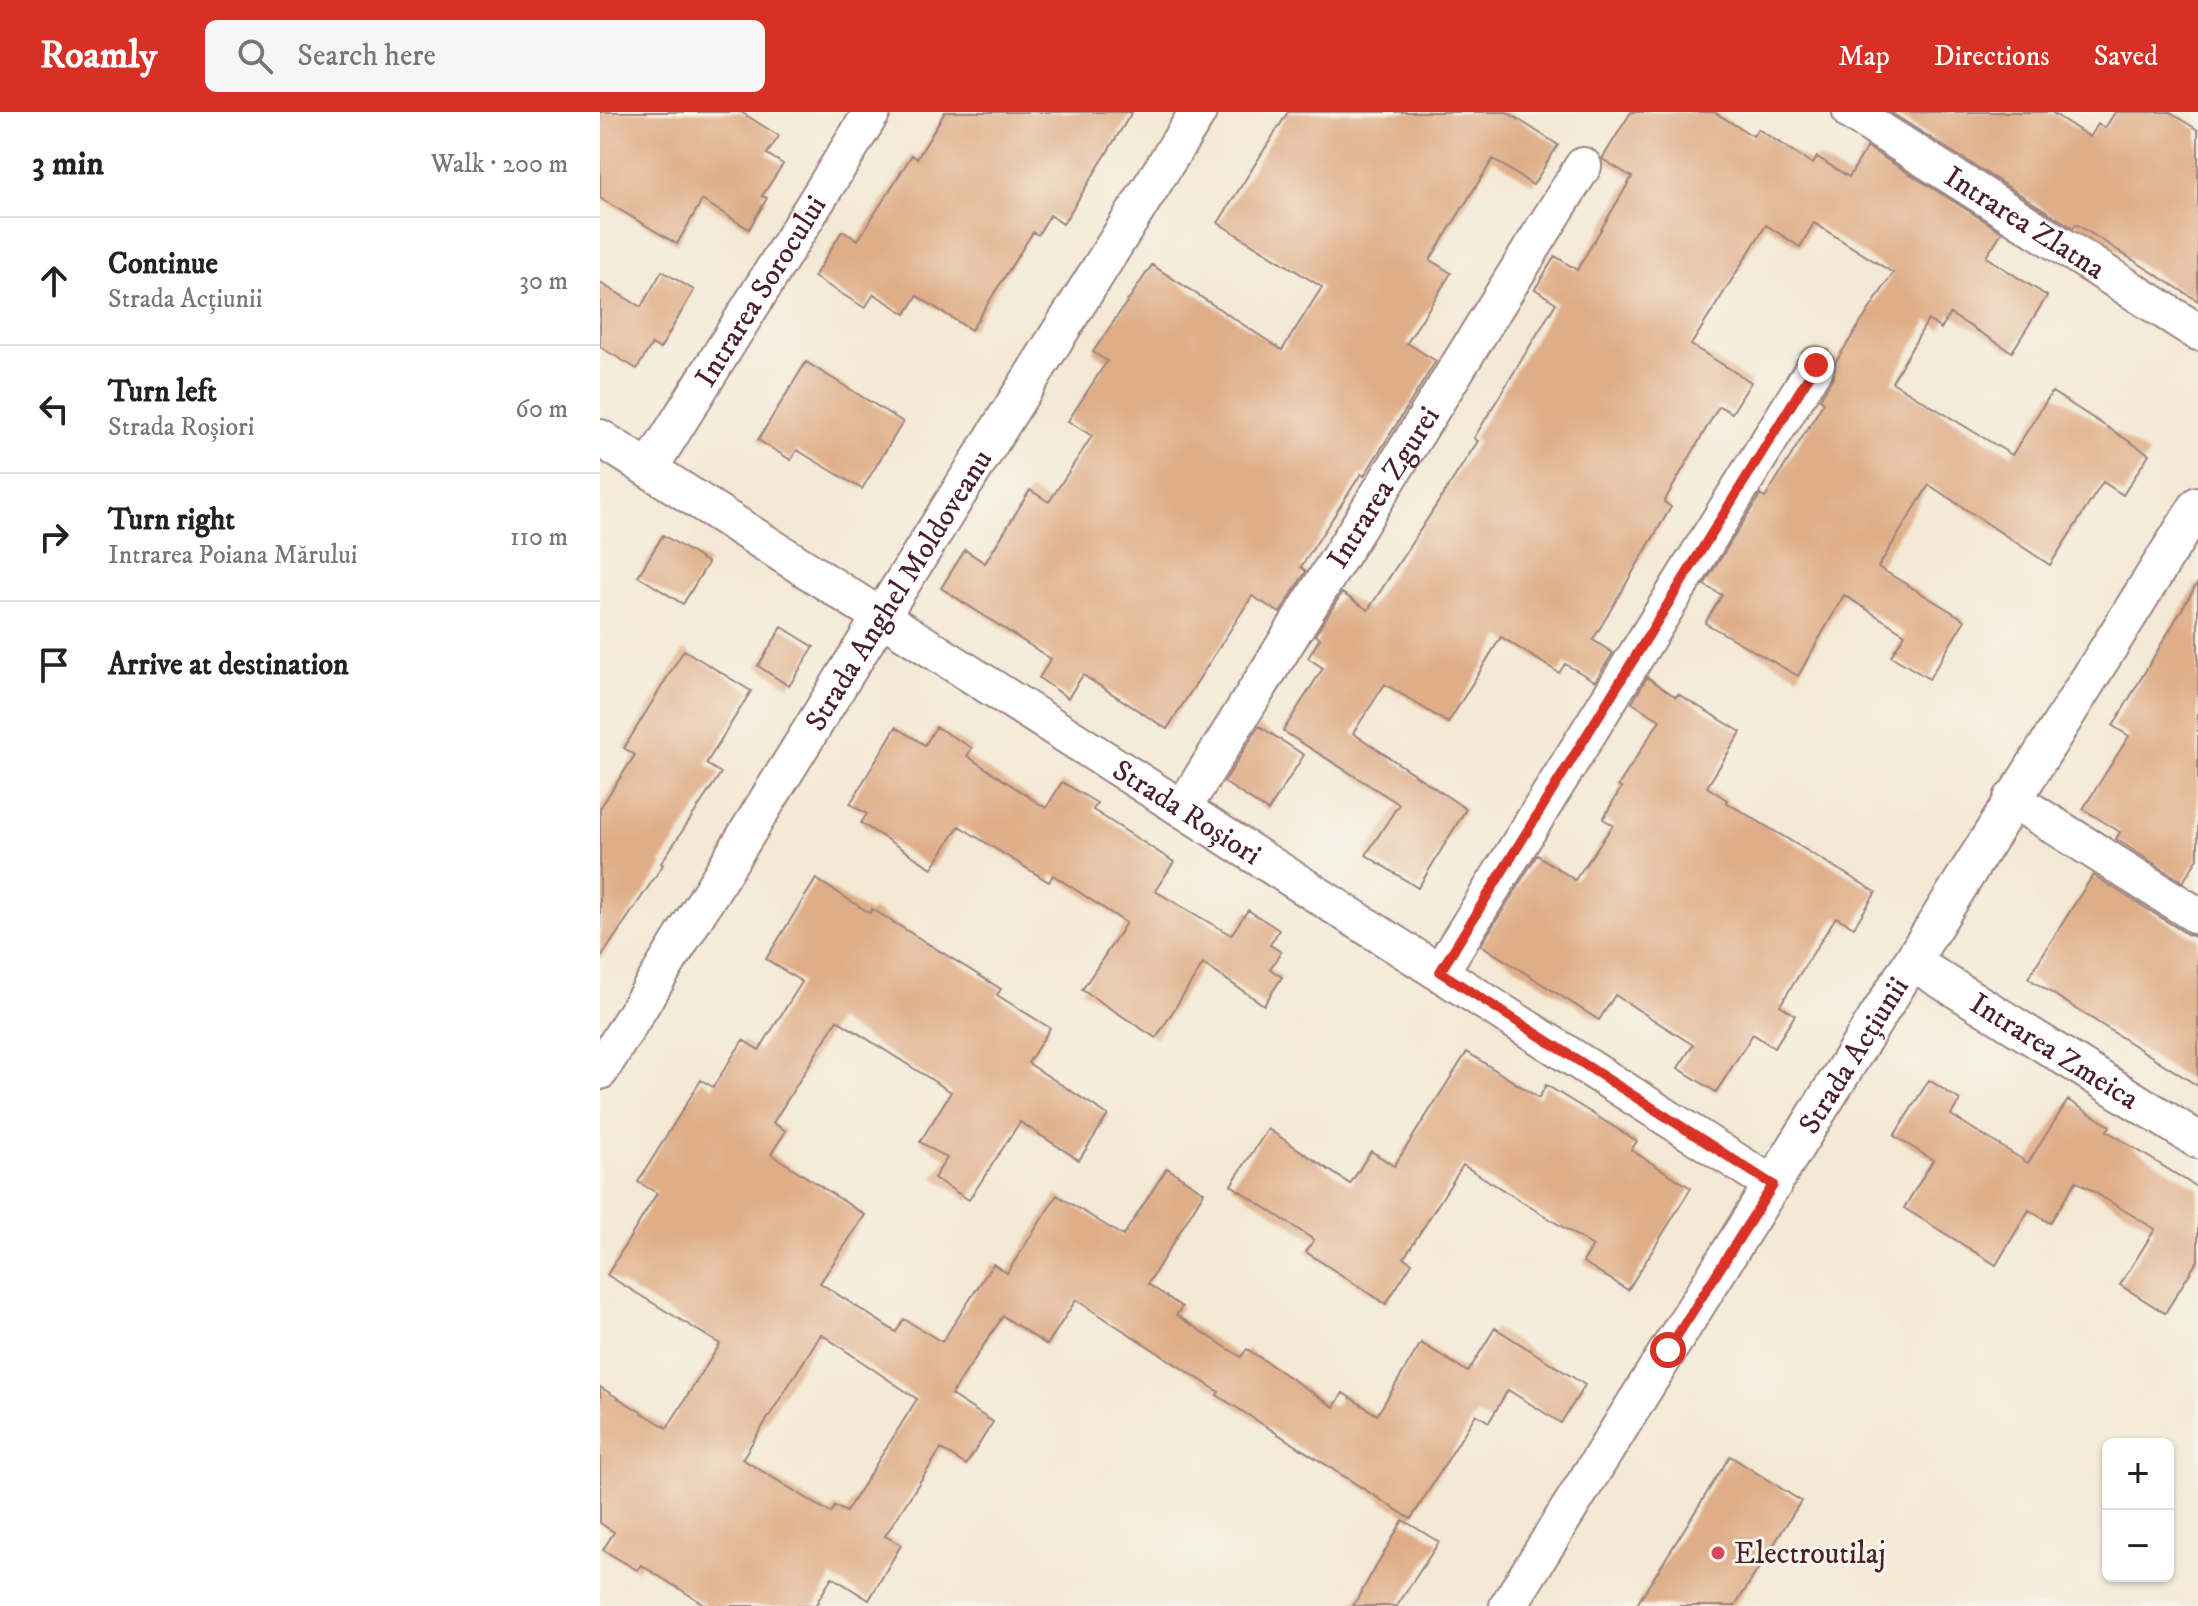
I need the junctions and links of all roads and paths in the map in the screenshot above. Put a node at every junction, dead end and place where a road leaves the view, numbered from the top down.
1 (872, 112) edge
2 (1198, 112) edge
3 (1851, 112) edge
4 (1583, 166) dead end
5 (2198, 332) edge
6 (1816, 365) dead end
7 (600, 438) edge
8 (649, 469) junction
9 (2198, 505) edge
10 (882, 615) junction
11 (2012, 799) junction
12 (1183, 808) junction
13 (2198, 916) edge
14 (1912, 962) junction
15 (1440, 972) junction
16 (600, 1071) edge
17 (2198, 1140) edge
18 (1773, 1185) junction
19 (1508, 1606) edge

1 - 8 street, Intrarea Sorocului
2 - 10 street, Strada Anghel Moldoveanu
3 - 5 street, Intrarea Zlatna
4 - 12 street, Intrarea Zgurei
6 - 15 street
7 - 8 street, Strada Roșiori
8 - 10 street, Strada Roșiori
9 - 11 street, Strada Acțiunii
10 - 12 street, Strada Roșiori
10 - 16 street, Strada Anghel Moldoveanu
11 - 13 street
11 - 14 street, Strada Acțiunii
12 - 15 street, Strada Roșiori
14 - 17 street, Intrarea Zmeica
14 - 18 street, Strada Acțiunii
15 - 18 street, Strada Roșiori
18 - 19 street, Strada Acțiunii

